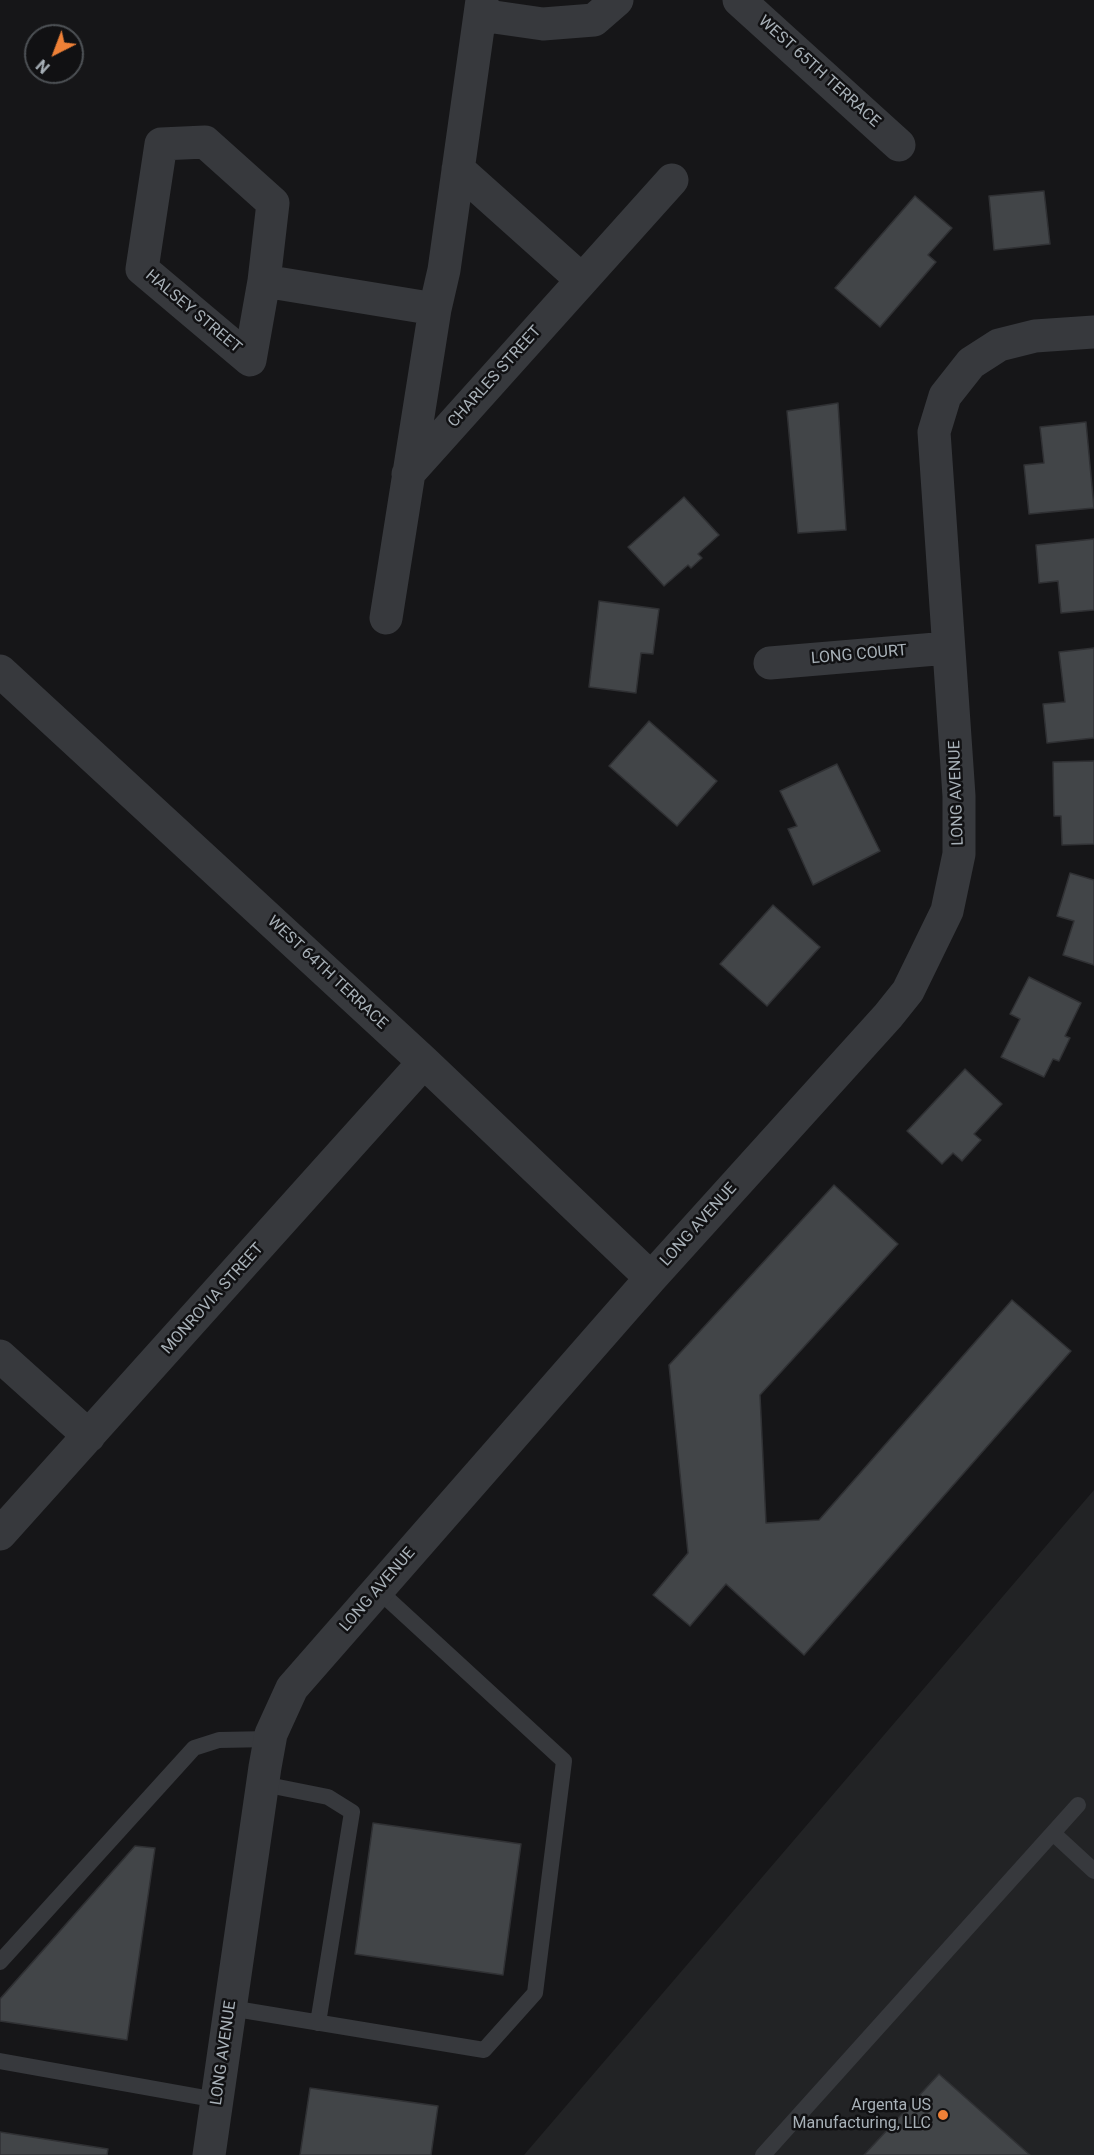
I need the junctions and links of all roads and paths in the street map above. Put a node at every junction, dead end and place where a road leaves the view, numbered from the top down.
1 (617, 0) edge
2 (739, 0) edge
3 (481, 7) edge
4 (899, 145) dead end
5 (458, 170) junction
6 (672, 180) dead end
7 (264, 280) junction
8 (582, 280) junction
9 (435, 309) junction
10 (1094, 332) edge
11 (408, 474) junction
12 (386, 618) dead end
13 (948, 648) junction
14 (770, 663) dead end
15 (0, 671) edge
16 (424, 1062) junction
17 (651, 1278) junction
18 (0, 1356) edge
19 (89, 1437) junction
20 (0, 1534) edge
21 (378, 1590) junction
22 (270, 1739) junction
23 (263, 1784) junction
24 (1078, 1805) dead end
25 (1053, 1833) junction
26 (1094, 1870) edge
27 (0, 1962) edge
28 (230, 2008) junction
29 (318, 2023) junction
30 (0, 2061) edge
31 (217, 2100) junction
32 (209, 2155) edge
33 (763, 2155) edge

1 - 3 street
2 - 4 street, WEST 65TH TERRACE
3 - 5 street
5 - 8 street
5 - 9 street
6 - 8 street, CHARLES STREET
7 - 7 street, HALSEY STREET
7 - 9 street
8 - 11 street, CHARLES STREET
9 - 11 street
10 - 13 street, LONG AVENUE
11 - 12 street
13 - 14 street, LONG COURT
13 - 17 street, LONG AVENUE
15 - 16 street, WEST 64TH TERRACE
16 - 17 street, WEST 64TH TERRACE
16 - 19 street, MONROVIA STREET
17 - 21 street, LONG AVENUE
18 - 19 street
19 - 20 street, MONROVIA STREET
21 - 22 street, LONG AVENUE
21 - 29 lane
22 - 23 street, LONG AVENUE
22 - 27 lane
23 - 28 street, LONG AVENUE
23 - 29 lane
24 - 25 lane
25 - 26 lane
25 - 33 lane
28 - 29 lane
28 - 31 street, LONG AVENUE
30 - 31 lane
31 - 32 street, LONG AVENUE

